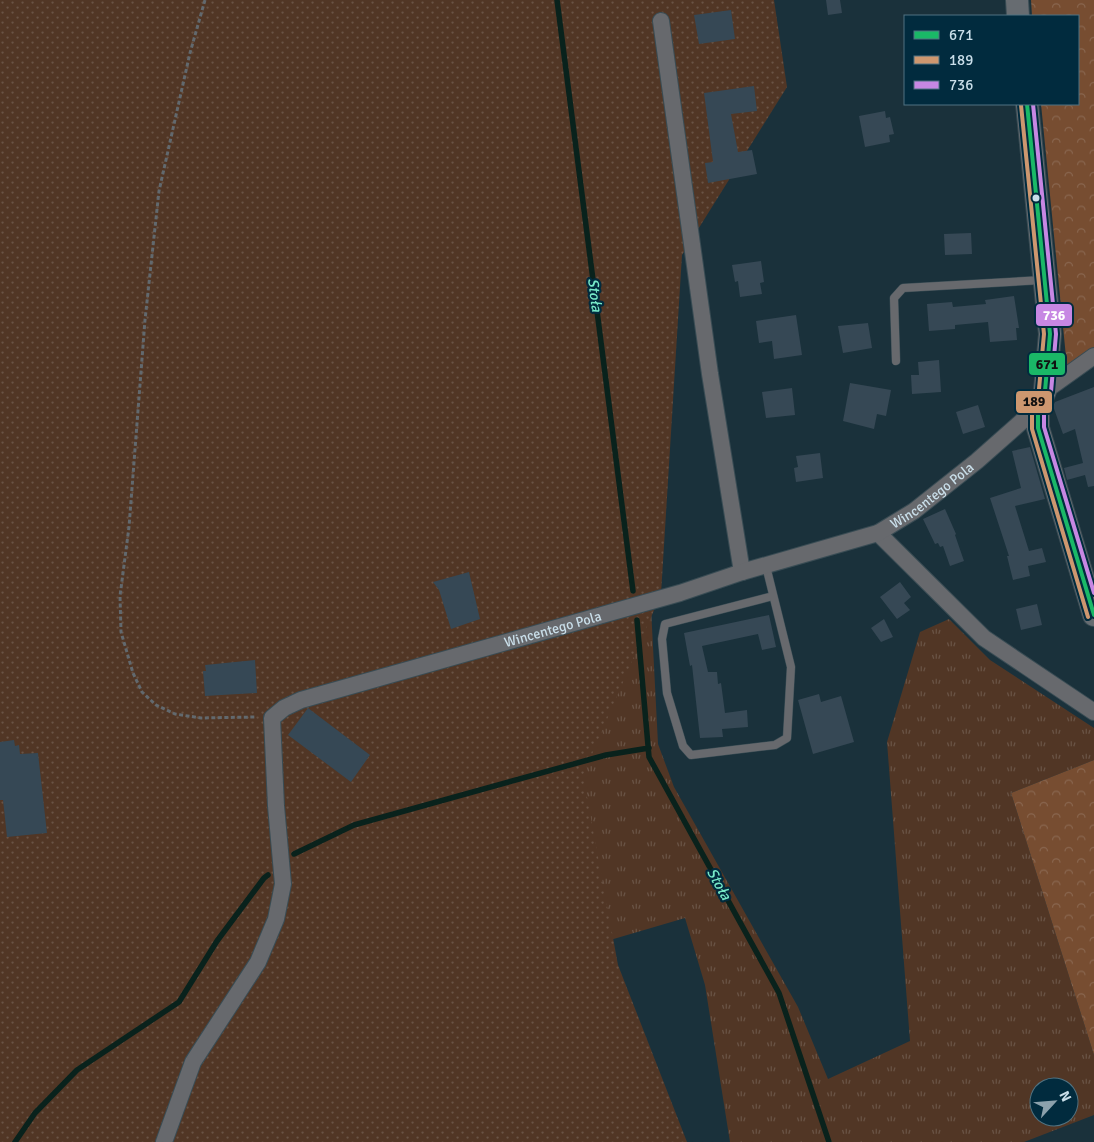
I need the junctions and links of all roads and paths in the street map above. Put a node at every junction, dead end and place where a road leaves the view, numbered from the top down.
1 (205, 0) edge
2 (1016, 0) edge
3 (1018, 15) edge
4 (661, 22) dead end
5 (1027, 105) edge
6 (1045, 279) junction
7 (1094, 356) edge
8 (896, 361) dead end
9 (1041, 399) junction
10 (878, 533) junction
11 (766, 566) junction
12 (742, 572) junction
13 (773, 596) junction
14 (1094, 615) edge
15 (1094, 712) edge
16 (272, 718) junction
17 (164, 1142) edge

1 - 16 path
2 - 3 street
4 - 12 street
5 - 6 street
6 - 8 lane
6 - 9 street
7 - 9 street, Wincentego Pola
9 - 10 street, Wincentego Pola
9 - 14 street
10 - 11 street, Wincentego Pola
10 - 15 street
11 - 12 street, Wincentego Pola
11 - 13 lane
12 - 16 street, Wincentego Pola
13 - 13 lane
16 - 17 street

